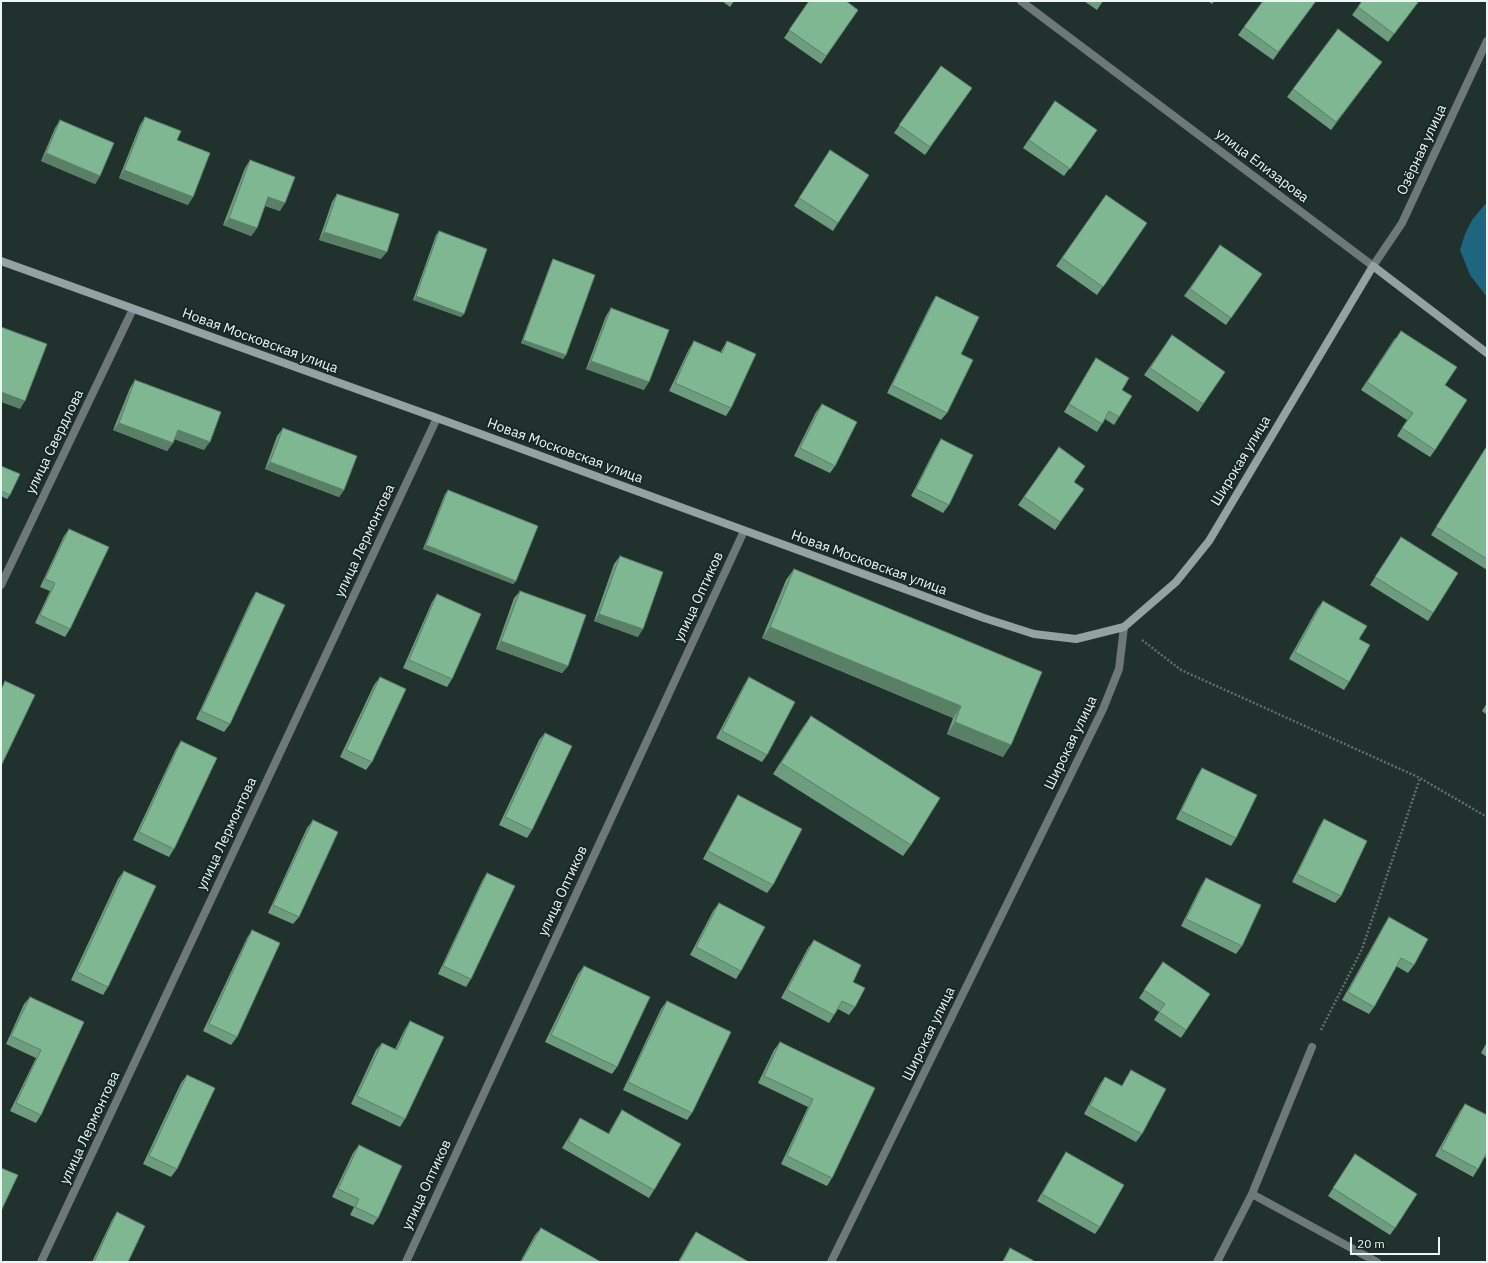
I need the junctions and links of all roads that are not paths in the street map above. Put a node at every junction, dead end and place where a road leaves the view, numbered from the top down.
1 (1021, 1) edge
2 (1487, 41) edge
3 (1, 261) edge
4 (1374, 266) junction
5 (133, 309) junction
6 (1487, 353) edge
7 (437, 418) junction
8 (744, 531) junction
9 (1, 585) edge
10 (1124, 627) junction
11 (1312, 1047) road end
12 (1252, 1194) junction
13 (41, 1262) edge
14 (406, 1262) edge
15 (831, 1262) edge
16 (1217, 1262) edge
17 (1377, 1262) edge

1 - 4 street, улица Елизарова
2 - 4 street, Озёрная улица
3 - 5 street, Новая Московская улица
4 - 6 street, улица Елизарова
4 - 10 street, Широкая улица
5 - 7 street, Новая Московская улица
5 - 9 street, улица Свердлова
7 - 8 street, Новая Московская улица
7 - 13 street, улица Лермонтова
8 - 10 street, Новая Московская улица
8 - 14 street, улица Оптиков
10 - 15 street, Широкая улица
11 - 12 street
12 - 16 street
12 - 17 street

